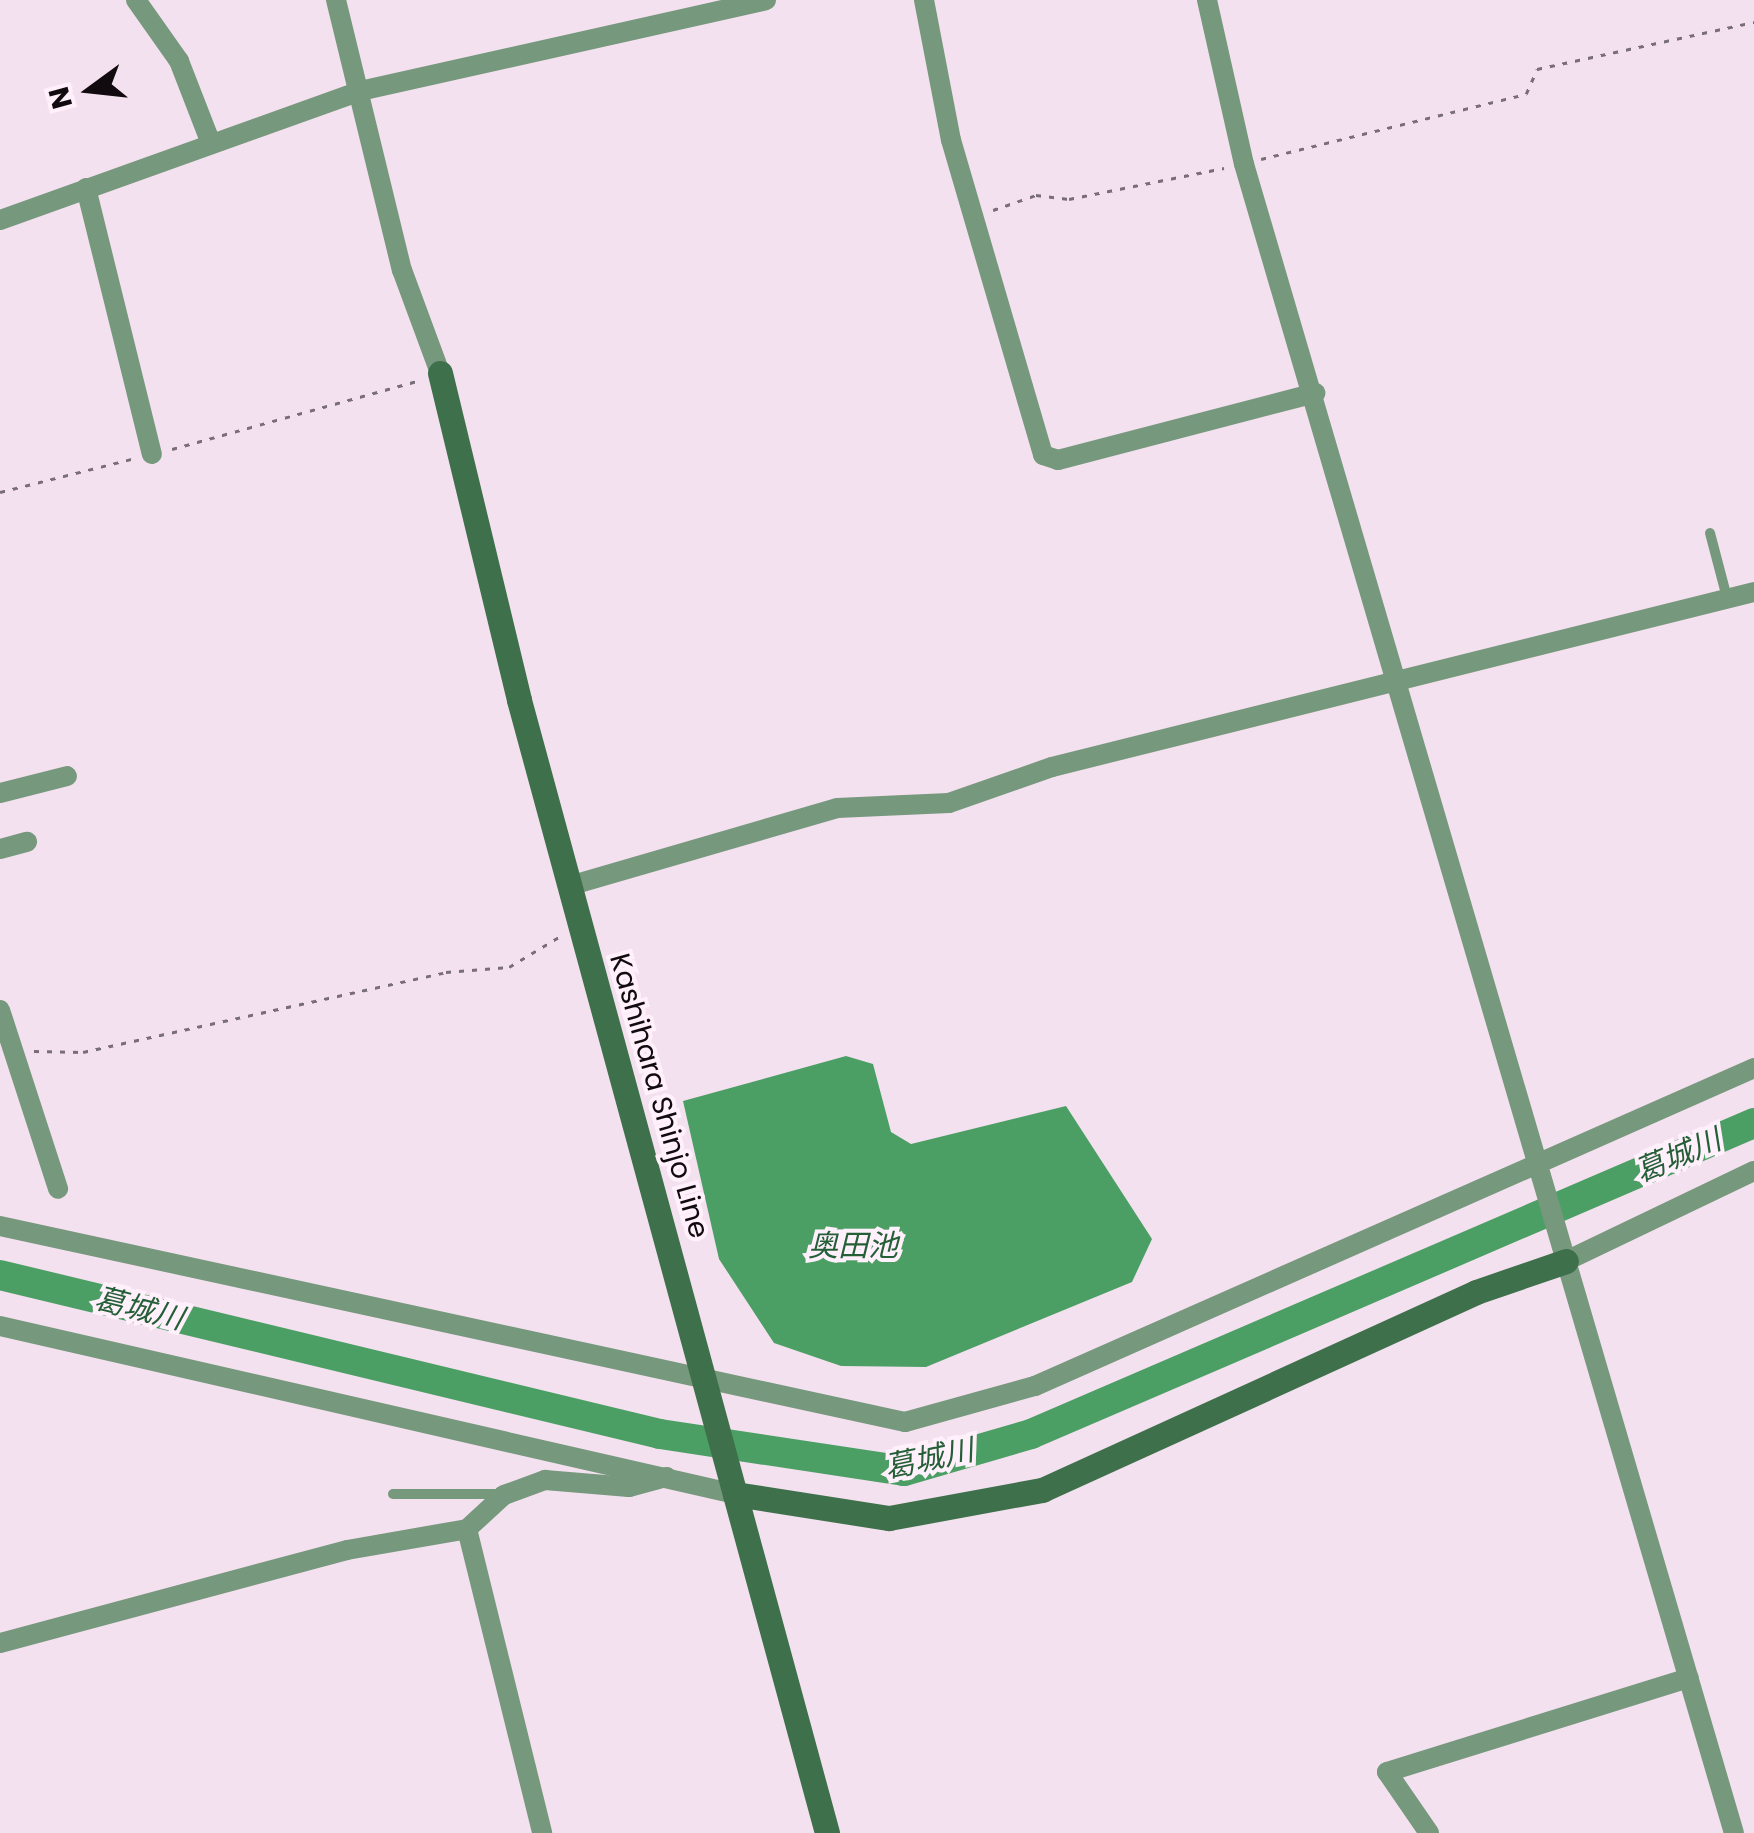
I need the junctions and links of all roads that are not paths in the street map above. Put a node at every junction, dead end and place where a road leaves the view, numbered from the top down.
1 (136, 0) edge
2 (336, 0) edge
3 (766, 0) edge
4 (924, 0) edge
5 (1207, 0) edge
6 (360, 91) junction
7 (210, 141) junction
8 (86, 188) junction
9 (0, 220) edge
10 (440, 374) joint
11 (1314, 393) junction
12 (152, 454) road end
13 (1710, 533) dead end
14 (1754, 592) edge
15 (1727, 599) junction
16 (1395, 681) junction
17 (67, 776) dead end
18 (0, 794) edge
19 (27, 842) dead end
20 (0, 850) edge
21 (570, 886) junction
22 (0, 1010) edge
23 (7, 1042) edge
24 (1754, 1068) edge
25 (1537, 1166) junction
26 (1754, 1171) edge
27 (58, 1189) dead end
28 (0, 1226) edge
29 (1564, 1254) junction
30 (0, 1326) edge
31 (706, 1385) junction
32 (669, 1476) junction
33 (733, 1488) junction
34 (392, 1494) dead end
35 (504, 1495) junction
36 (467, 1528) junction
37 (0, 1643) edge
38 (1689, 1678) junction
39 (542, 1833) edge
40 (827, 1833) edge
41 (1429, 1833) edge
42 (1734, 1833) edge

1 - 7 street
2 - 6 street
3 - 6 street
4 - 11 street
5 - 11 street
6 - 7 street
6 - 10 street
7 - 8 street
8 - 9 street
8 - 12 street
10 - 21 main road, Kashihara Shinjo Line
11 - 16 street
13 - 15 lane
14 - 15 street
15 - 16 street
16 - 21 street
16 - 25 street
17 - 18 street
19 - 20 street
21 - 31 main road, Kashihara Shinjo Line
22 - 23 street
23 - 27 street
24 - 25 street
25 - 29 street
25 - 31 street
26 - 29 street
28 - 31 street
29 - 33 main road
29 - 38 street
30 - 32 street
31 - 33 main road, Kashihara Shinjo Line
32 - 33 street
32 - 35 street
33 - 40 main road, Kashihara Shinjo Line
34 - 35 lane
35 - 36 street
36 - 37 street
36 - 39 street
38 - 41 street
38 - 42 street

